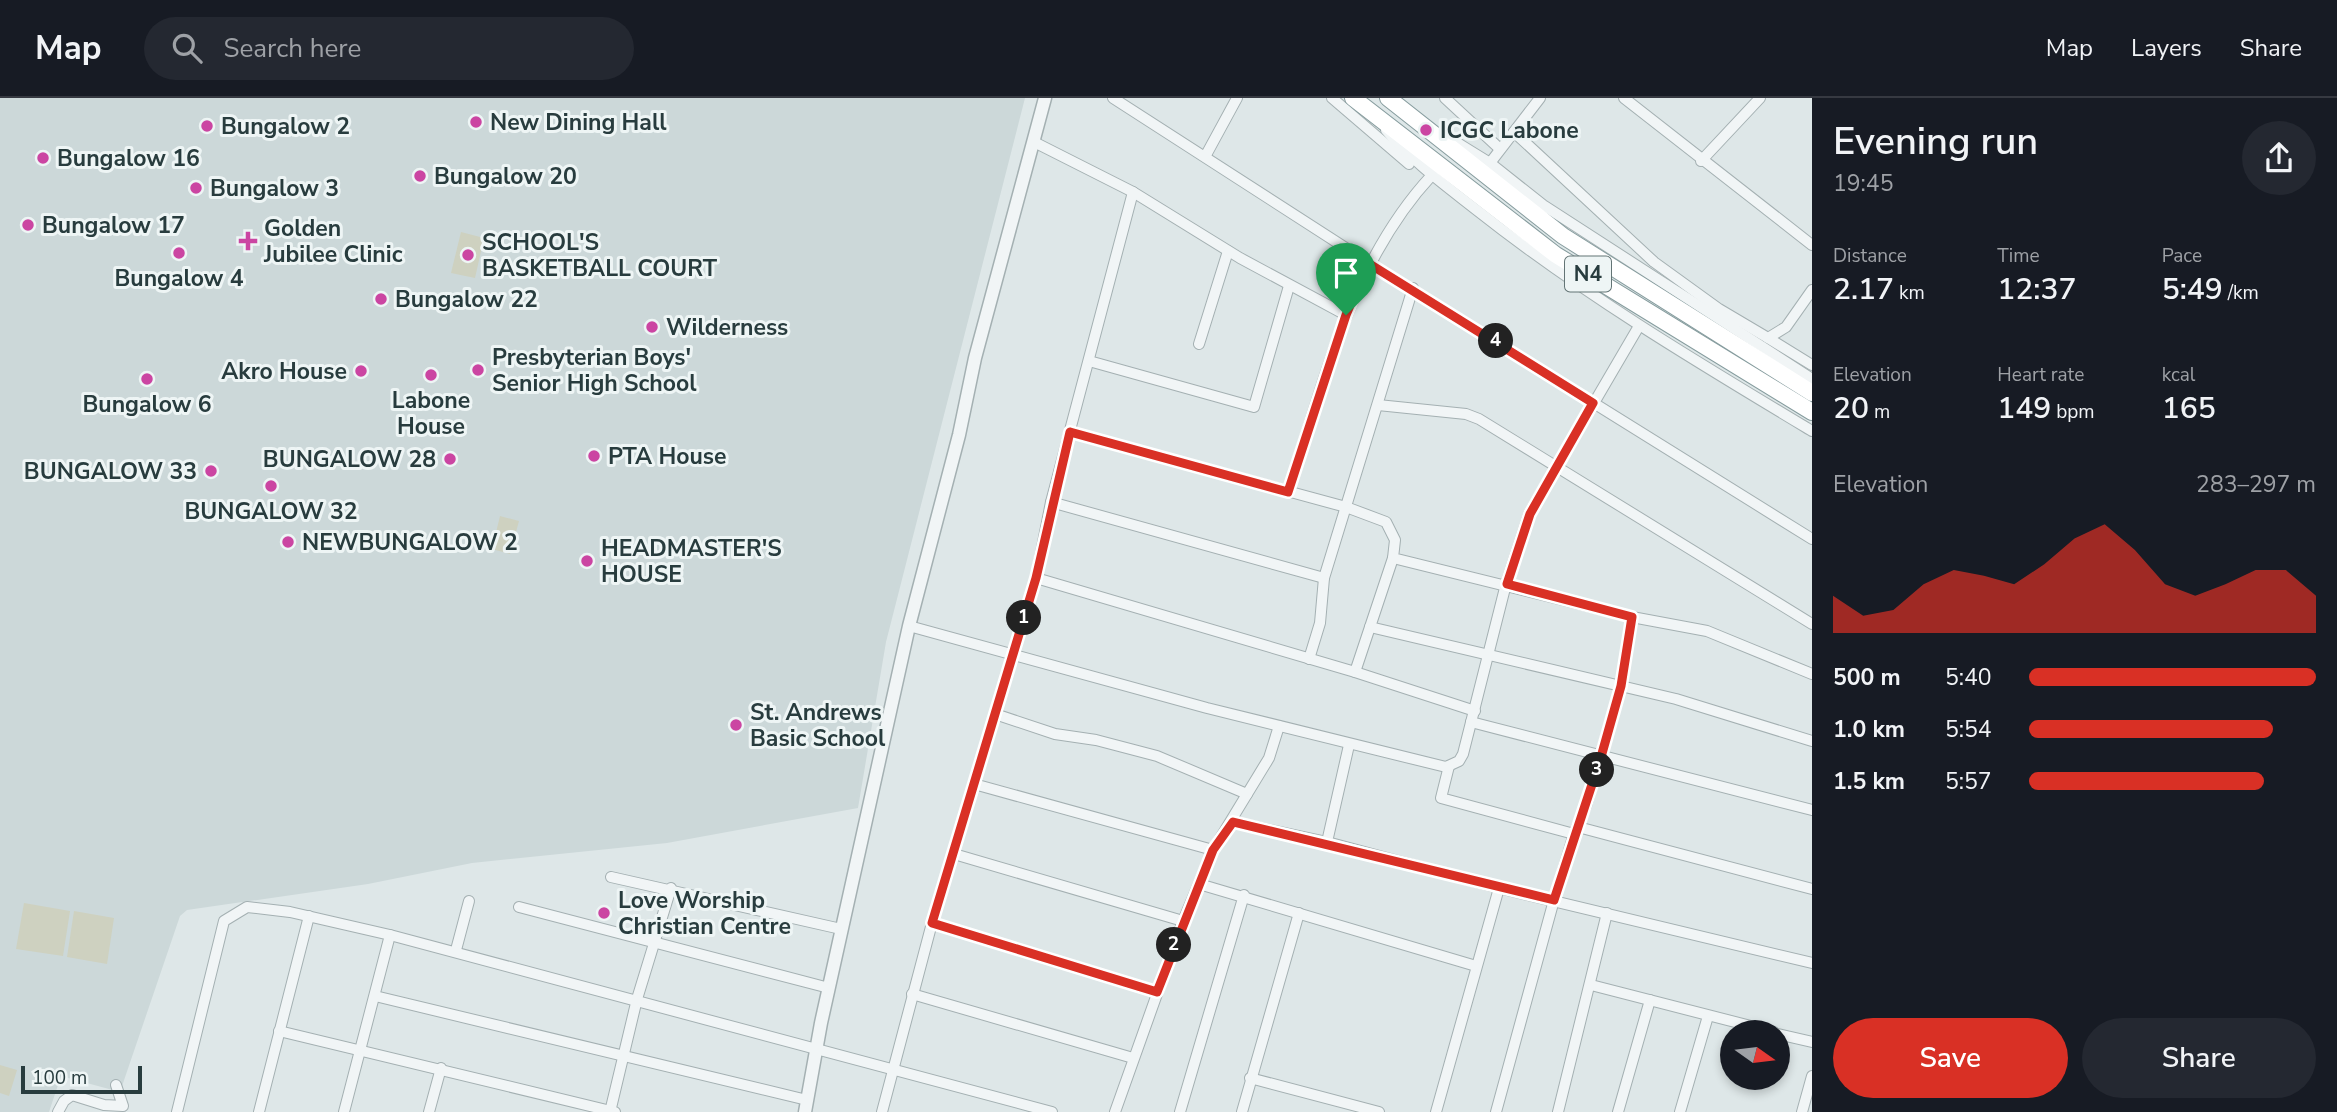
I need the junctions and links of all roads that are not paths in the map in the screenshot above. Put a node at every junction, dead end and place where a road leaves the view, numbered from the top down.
1 (1045, 98) edge
2 (1112, 98) edge
3 (1237, 98) edge
4 (1332, 98) edge
5 (1353, 98) edge
6 (1388, 98) edge
7 (1445, 98) edge
8 (1540, 98) edge
9 (1624, 98) edge
10 (1760, 98) edge
11 (1376, 119) junction
12 (1419, 122) junction
13 (1514, 132) junction
14 (1034, 142) junction
15 (1500, 149) junction
16 (1206, 155) junction
17 (1701, 160) junction
18 (1490, 163) junction
19 (1429, 177) junction
20 (1133, 192) junction
21 (1811, 242) edge
22 (1228, 251) junction
23 (1368, 263) junction
24 (1289, 286) junction
25 (1413, 288) junction
26 (1812, 290) edge
27 (1346, 315) junction
28 (1639, 326) junction
29 (1199, 344) dead end
30 (1762, 357) junction
31 (1089, 360) junction
32 (1812, 365) edge
33 (1812, 379) edge
34 (1746, 392) junction
35 (1812, 393) edge
36 (1593, 403) junction
37 (1378, 405) junction
38 (1812, 412) edge
39 (1812, 431) edge
40 (1070, 432) junction
41 (1557, 469) junction
42 (1288, 492) junction
43 (1051, 502) junction
44 (1346, 507) junction
45 (1812, 539) edge
46 (1393, 558) junction
47 (1036, 578) junction
48 (1324, 578) junction
49 (1507, 584) junction
50 (1632, 617) junction
51 (1812, 624) edge
52 (909, 626) junction
53 (1370, 627) junction
54 (1014, 655) junction
55 (1488, 657) junction
56 (1309, 659) junction
57 (1355, 672) junction
58 (1812, 674) edge
59 (1621, 686) junction
60 (1475, 711) junction
61 (995, 714) junction
62 (1471, 722) junction
63 (1279, 726) junction
64 (1812, 741) edge
65 (1349, 745) junction
66 (1601, 757) junction
67 (1449, 766) junction
68 (974, 785) junction
69 (1247, 794) junction
70 (1812, 810) edge
71 (1233, 822) junction
72 (1576, 830) junction
73 (1327, 842) junction
74 (1213, 850) junction
75 (954, 854) junction
76 (611, 877) dead end
77 (1199, 884) junction
78 (671, 888) junction
79 (1499, 888) junction
80 (1812, 889) edge
81 (1244, 895) junction
82 (1554, 900) junction
83 (469, 901) dead end
84 (519, 907) dead end
85 (1299, 913) junction
86 (1607, 913) junction
87 (309, 916) junction
88 (1183, 921) junction
89 (932, 923) junction
90 (841, 929) junction
91 (390, 934) junction
92 (656, 942) junction
93 (456, 950) junction
94 (1812, 963) edge
95 (1476, 966) junction
96 (1591, 985) junction
97 (829, 988) junction
98 (1157, 992) junction
99 (912, 994) junction
100 (375, 996) junction
101 (637, 999) junction
102 (1650, 1000) junction
103 (1708, 1016) junction
104 (1724, 1020) edge
105 (279, 1031) junction
106 (1790, 1036) edge
107 (1812, 1042) edge
108 (816, 1047) junction
109 (360, 1051) junction
110 (623, 1055) junction
111 (1133, 1058) junction
112 (441, 1068) junction
113 (893, 1070) junction
114 (1812, 1076) edge
115 (1250, 1078) junction
116 (116, 1085) dead end
117 (806, 1106) edge
118 (58, 1112) edge
119 (177, 1112) edge
120 (259, 1112) edge
121 (344, 1112) edge
122 (429, 1112) edge
123 (612, 1112) edge
124 (882, 1112) edge
125 (1052, 1112) edge
126 (1115, 1112) edge
127 (1180, 1112) edge
128 (1242, 1112) edge
129 (1380, 1112) edge
130 (1436, 1112) edge
131 (1496, 1112) edge
132 (1558, 1112) edge
133 (1618, 1112) edge
134 (1680, 1112) edge
135 (1802, 1112) edge

1 - 14 street
2 - 16 street
3 - 16 street
4 - 19 street
5 - 11 highway, N4
6 - 12 highway, N4
7 - 15 street
8 - 13 street
9 - 17 street
10 - 17 street
11 - 19 street
11 - 30 highway, N4
12 - 18 street
12 - 30 highway, N4
13 - 15 street
13 - 30 street
14 - 20 street
14 - 52 street
15 - 18 street
16 - 23 street
17 - 21 street
18 - 30 street
19 - 23 street
19 - 28 street
20 - 22 street
20 - 31 street
22 - 24 street
22 - 29 street
23 - 25 street
23 - 27 street
24 - 27 street
24 - 31 street
25 - 36 street
25 - 37 street
26 - 30 street
27 - 42 street
28 - 34 street
28 - 36 street
30 - 32 street
30 - 33 street
30 - 34 highway
30 - 35 highway, N4
30 - 38 highway, N4
31 - 40 street
34 - 39 street
36 - 41 street
36 - 45 street
37 - 41 street
37 - 44 street
40 - 42 street
40 - 43 street
41 - 49 street
41 - 51 street
42 - 44 street
43 - 47 street
43 - 48 street
44 - 46 street
44 - 48 street
46 - 49 street
46 - 53 street
47 - 54 street
47 - 56 street
48 - 56 street
49 - 50 street
49 - 55 street
50 - 58 street
50 - 59 street
52 - 54 street
52 - 90 street
53 - 55 street
53 - 57 street
54 - 61 street
54 - 63 street
55 - 59 street
55 - 60 street
56 - 57 street
57 - 60 street
59 - 64 street
59 - 66 street
60 - 62 street
61 - 68 street
61 - 69 street
62 - 66 street
62 - 67 street
63 - 65 street
63 - 69 street
65 - 67 street
65 - 73 street
66 - 70 street
66 - 72 street
67 - 72 street
68 - 74 street
68 - 75 street
69 - 71 street
71 - 73 street
71 - 74 street
72 - 80 street
72 - 82 street
73 - 79 street
74 - 77 street
75 - 88 street
75 - 89 street
76 - 78 street
77 - 81 street
77 - 88 street
78 - 90 street
78 - 92 street
79 - 82 street
79 - 95 street
81 - 85 street
81 - 127 street
82 - 86 street
82 - 131 street
83 - 93 street
84 - 92 street
85 - 95 street
85 - 115 street
86 - 94 street
86 - 96 street
87 - 91 street
87 - 105 street
87 - 119 street
88 - 98 street
89 - 98 street
89 - 99 street
90 - 97 street
91 - 93 street
91 - 100 street
92 - 97 street
92 - 101 street
93 - 101 street
95 - 130 street
96 - 102 street
96 - 132 street
97 - 108 street
98 - 111 street
99 - 111 street
99 - 113 street
100 - 109 street
100 - 110 street
101 - 108 street
101 - 110 street
102 - 103 street
102 - 133 street
103 - 104 street
103 - 134 street
105 - 109 street
105 - 120 street
106 - 107 street
108 - 113 street
108 - 117 street
109 - 112 street
109 - 121 street
110 - 117 street
110 - 123 street
111 - 126 street
112 - 122 street
112 - 123 street
113 - 124 street
113 - 125 street
114 - 135 street
115 - 128 street
115 - 129 street
116 - 118 street

